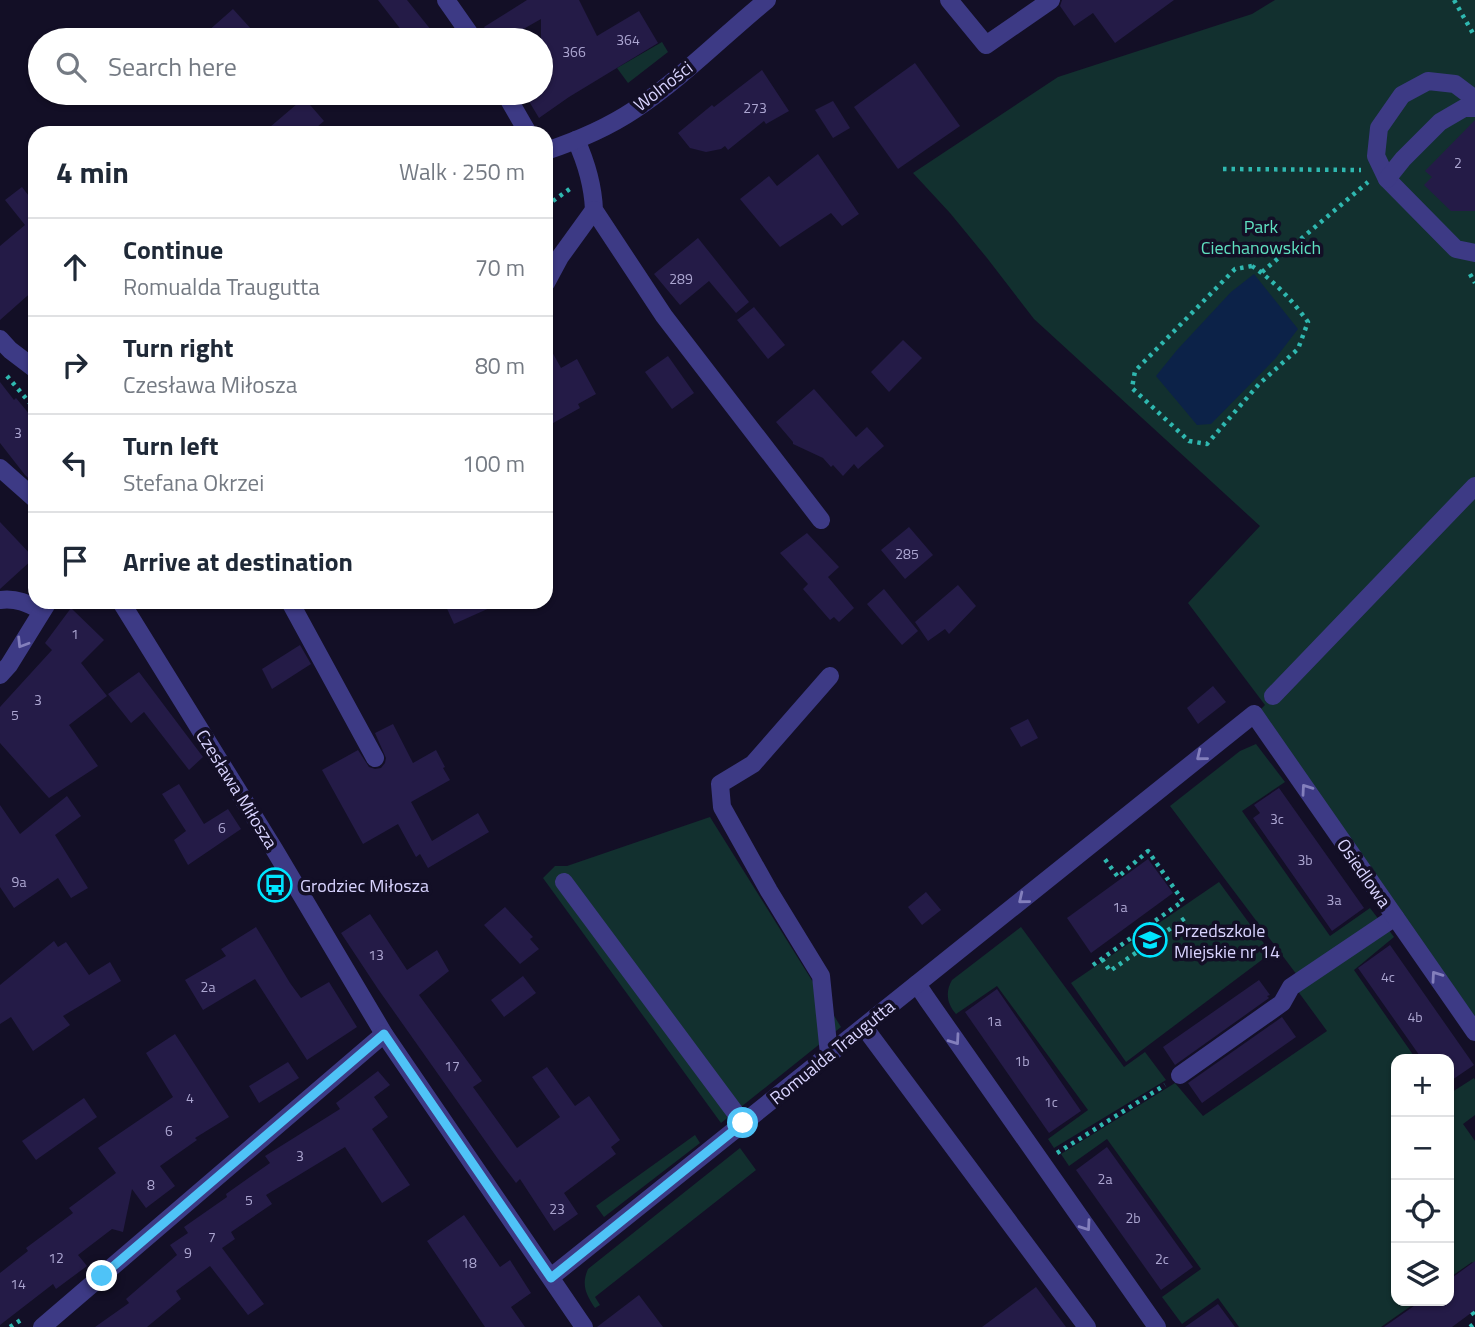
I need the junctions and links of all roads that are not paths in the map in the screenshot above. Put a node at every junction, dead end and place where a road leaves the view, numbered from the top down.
1 (446, 0) edge
2 (767, 0) edge
3 (949, 0) edge
4 (1051, 0) edge
5 (466, 28) edge
6 (1475, 99) edge
7 (512, 105) edge
8 (1475, 108) edge
9 (524, 126) edge
10 (576, 140) junction
11 (553, 148) edge
12 (1385, 175) junction
13 (594, 210) junction
14 (1475, 253) edge
15 (553, 270) edge
16 (0, 339) edge
17 (28, 364) edge
18 (0, 468) edge
19 (1475, 486) edge
20 (28, 493) edge
21 (821, 520) dead end
22 (0, 600) edge
23 (28, 604) edge
24 (43, 609) edge
25 (125, 609) edge
26 (294, 609) edge
27 (0, 675) edge
28 (830, 676) dead end
29 (1273, 696) dead end
30 (1254, 713) joint
31 (375, 758) dead end
32 (564, 882) dead end
33 (1395, 917) junction
34 (918, 984) junction
35 (864, 1027) junction
36 (1475, 1032) edge
37 (384, 1034) junction
38 (829, 1054) junction
39 (1180, 1075) road end
40 (743, 1123) junction
41 (551, 1278) junction
42 (42, 1327) edge
43 (584, 1327) edge
44 (1087, 1327) edge
45 (1157, 1327) edge

1 - 5 street
2 - 10 street, Wolności
3 - 4 street
6 - 12 street
7 - 9 street
8 - 12 street
10 - 11 street, Wolności
10 - 13 street
12 - 14 street
13 - 15 street
13 - 21 street
16 - 17 street
18 - 20 street
19 - 29 street
22 - 23 street
24 -> 27 street
25 - 37 street, Czesława Miłosza
26 - 31 street
28 - 38 street
33 -> 30 street, Osiedlowa
30 -> 34 street, Romualda Traugutta
32 - 40 street
36 -> 33 street, Osiedlowa
33 - 39 street
34 - 35 street, Romualda Traugutta
34 -> 45 street
35 - 38 street, Romualda Traugutta
35 - 44 street
37 - 41 street, Czesława Miłosza
37 - 42 street
38 - 40 street, Romualda Traugutta
40 - 41 street, Romualda Traugutta
41 - 43 street, Czesława Miłosza

